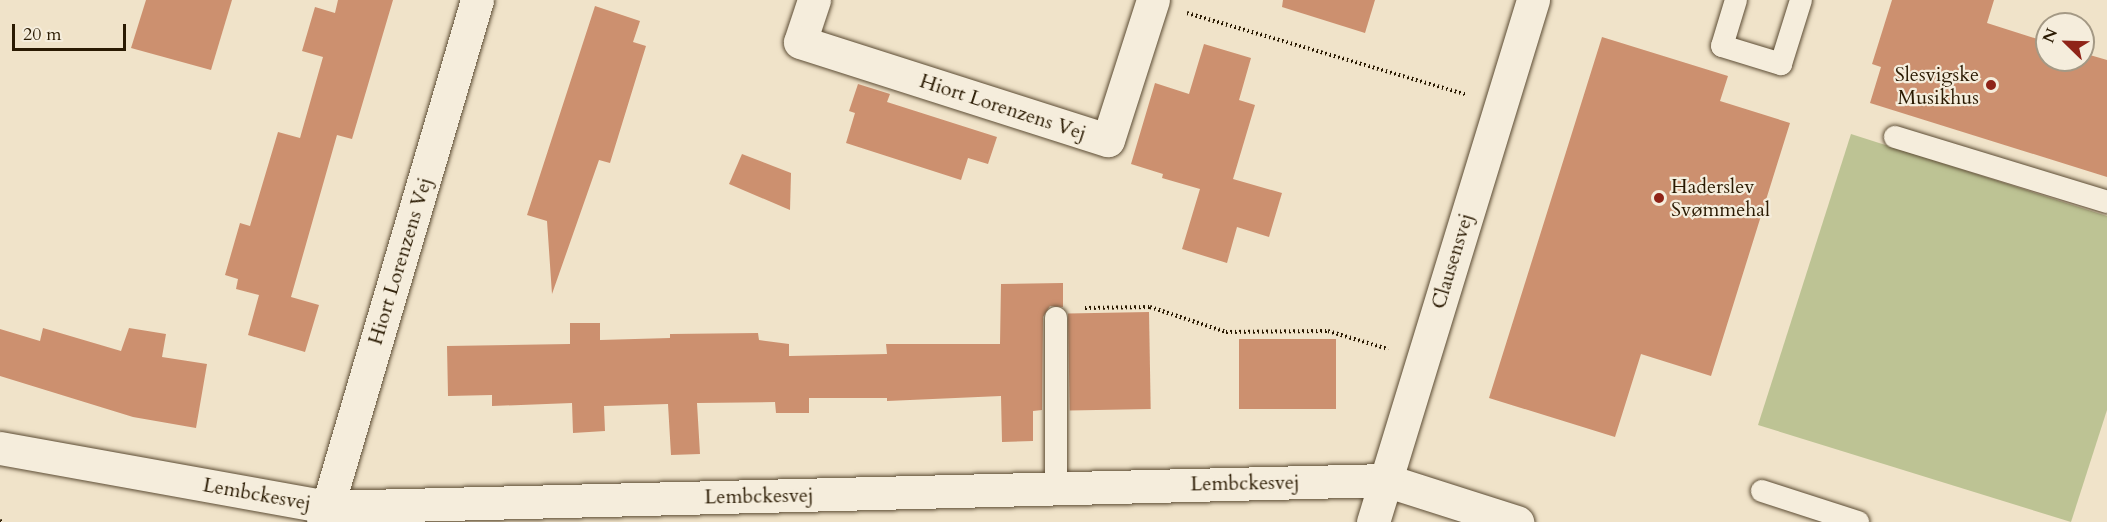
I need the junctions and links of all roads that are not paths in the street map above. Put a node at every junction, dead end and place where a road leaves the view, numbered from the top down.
1 (477, 0) edge
2 (814, 0) edge
3 (1533, 0) edge
4 (1736, 0) edge
5 (1801, 0) edge
6 (1152, 1) edge
7 (1895, 137) dead end
8 (2107, 202) edge
9 (1056, 318) road end
10 (0, 448) edge
11 (1385, 480) junction
12 (1056, 488) junction
13 (1762, 492) dead end
14 (325, 514) edge
15 (1829, 518) edge
16 (1372, 522) edge
17 (1517, 522) edge
18 (1858, 522) edge

1 - 14 street, Hiort Lorenzens Vej
2 - 6 street, Hiort Lorenzens Vej
3 - 11 street, Clausensvej
4 - 5 lane
7 - 8 lane
9 - 12 lane
10 - 14 street, Lembckesvej
11 - 12 street, Lembckesvej
11 - 16 street, Clausensvej
11 - 17 street, Lembckesvej
12 - 14 street, Lembckesvej
13 - 15 lane
15 - 18 lane

